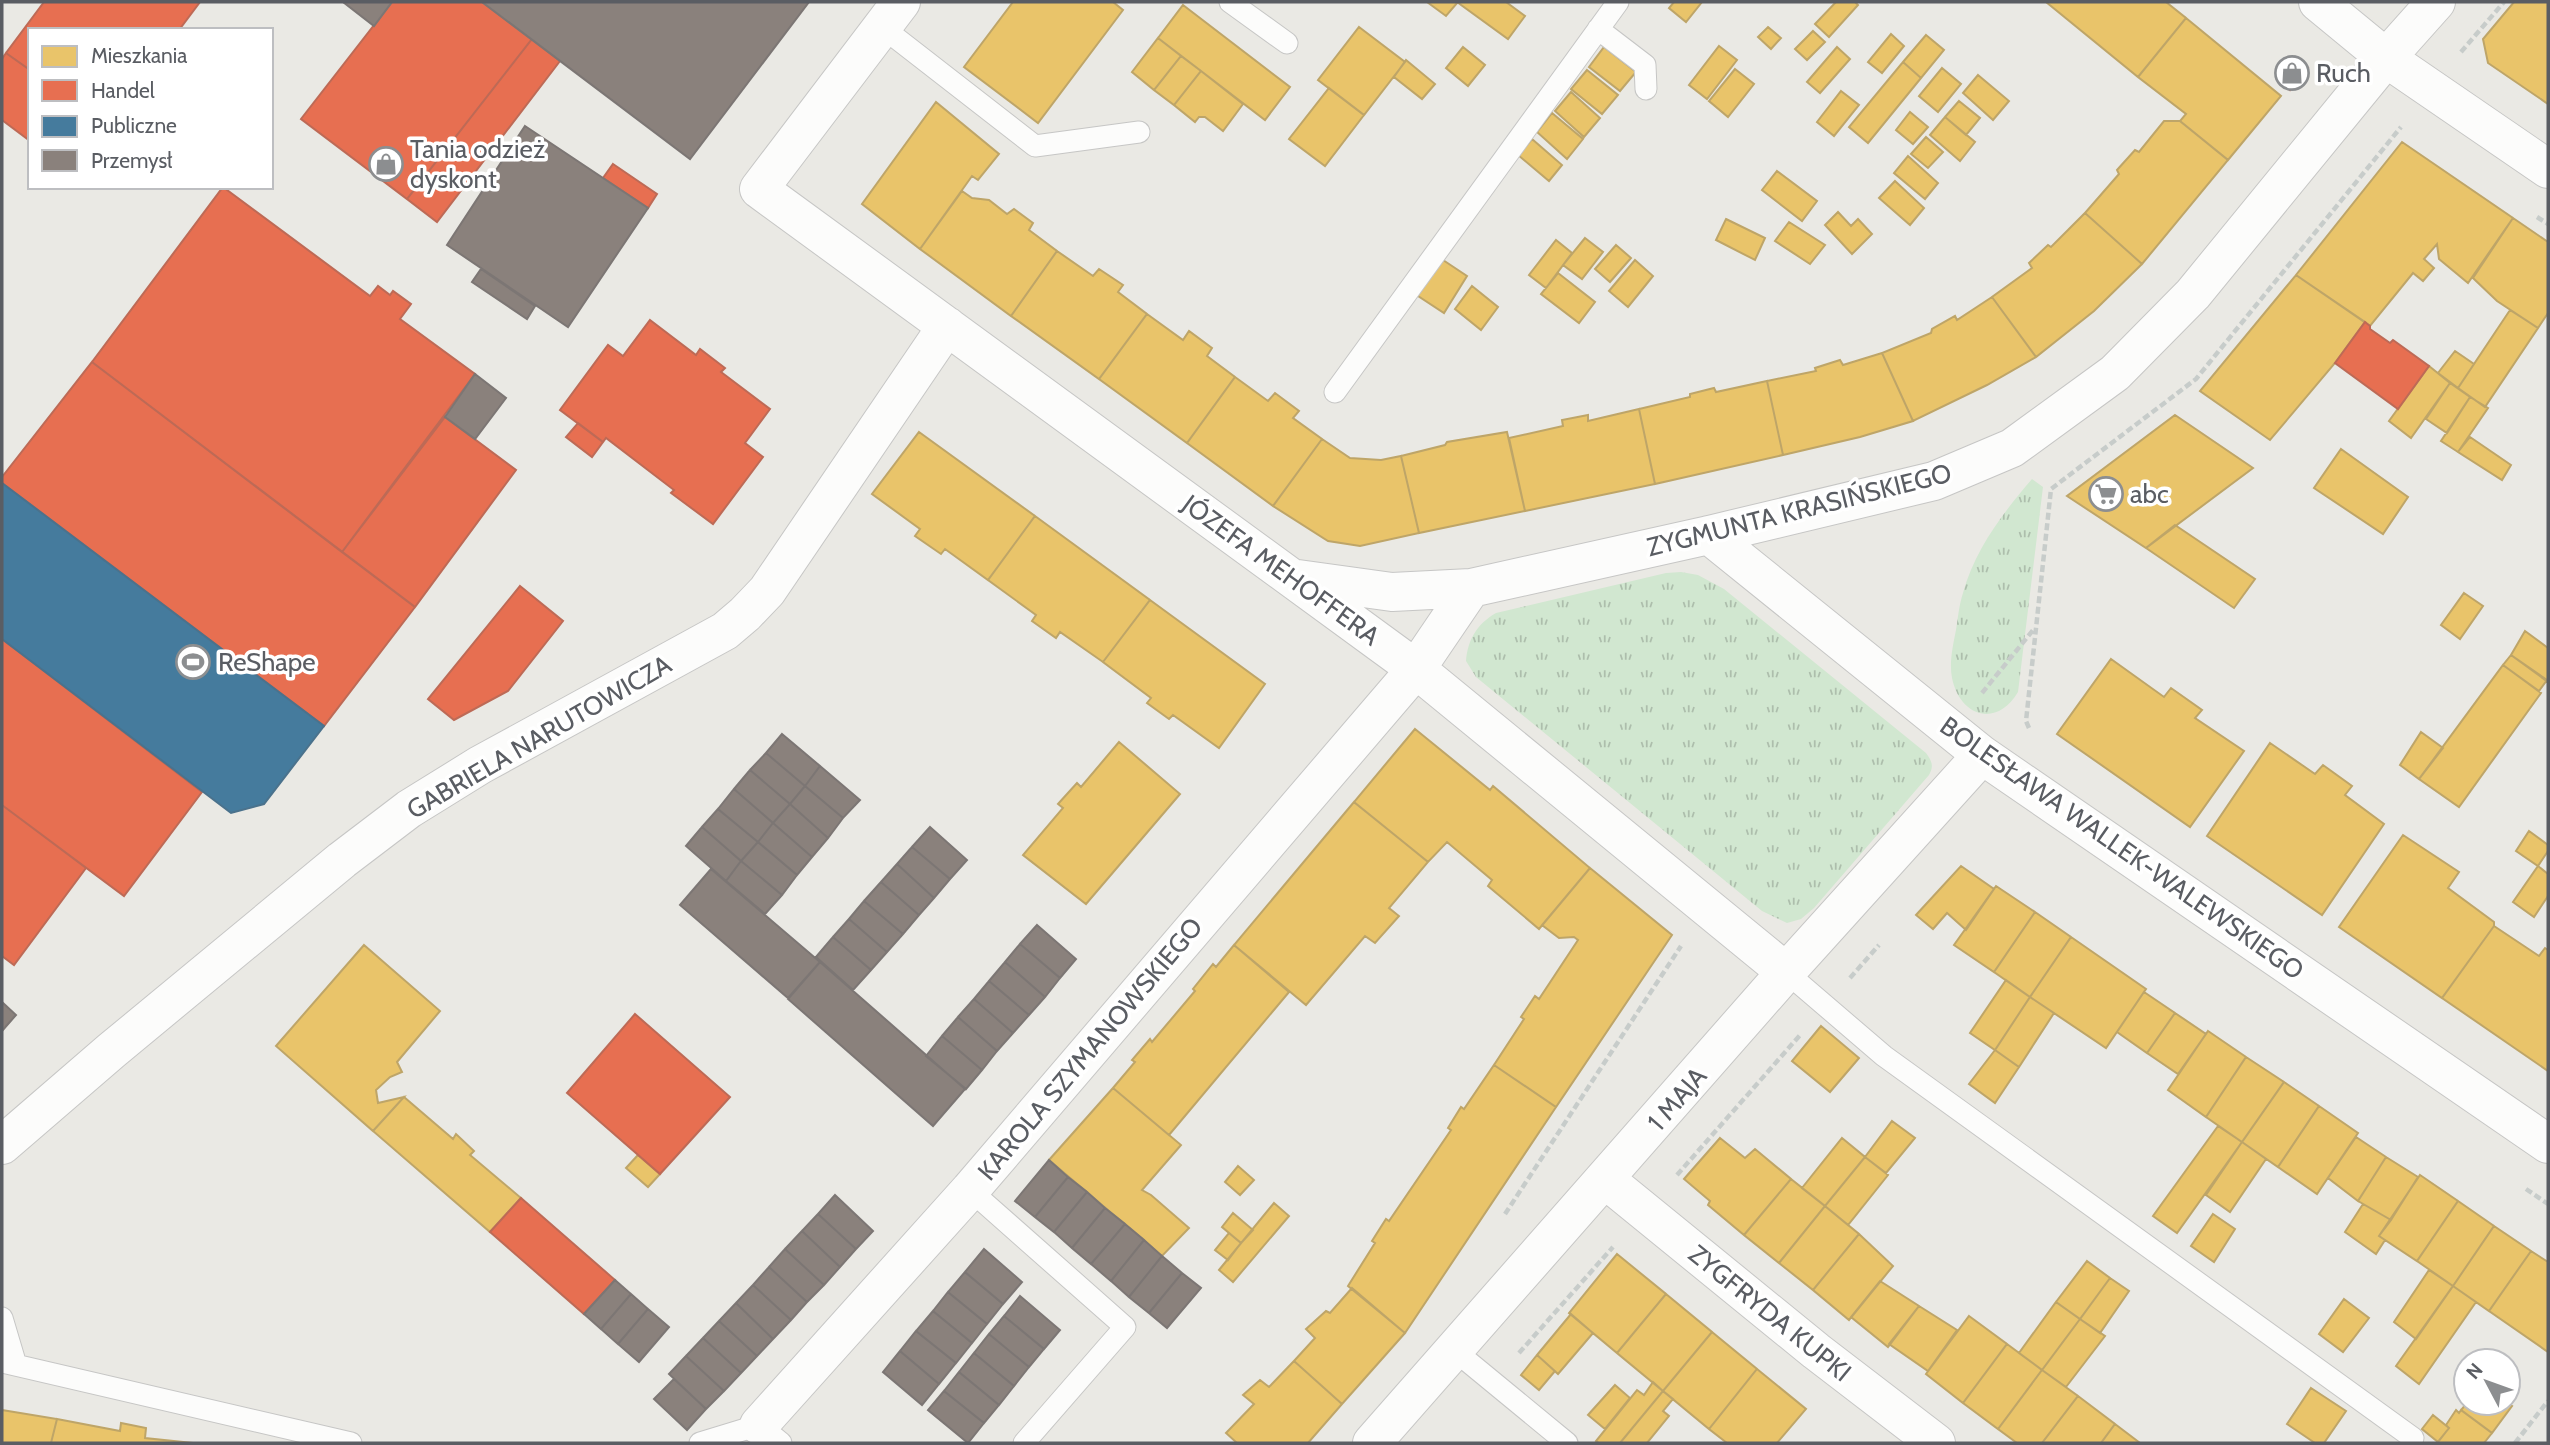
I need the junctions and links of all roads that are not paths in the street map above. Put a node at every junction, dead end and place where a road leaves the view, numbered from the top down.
1 (1230, 2) edge
2 (1618, 2) edge
3 (2318, 2) edge
4 (2436, 2) edge
5 (891, 15) edge
6 (1598, 29) junction
7 (1287, 43) dead end
8 (2386, 58) junction
9 (1646, 89) dead end
10 (1139, 132) dead end
11 (2548, 169) edge
12 (947, 327) junction
13 (1335, 392) dead end
14 (1709, 536) junction
15 (1293, 578) junction
16 (1471, 587) junction
17 (1416, 668) junction
18 (1982, 755) junction
19 (1787, 972) junction
20 (4, 1140) edge
21 (2548, 1144) edge
22 (1606, 1180) junction
23 (970, 1190) junction
24 (2, 1318) edge
25 (1454, 1350) junction
26 (9, 1364) edge
27 (770, 1434) edge
28 (2413, 1438) dead end
29 (351, 1443) edge
30 (700, 1443) edge
31 (1024, 1443) edge
32 (1373, 1443) edge
33 (1567, 1443) edge
34 (1936, 1443) edge

1 - 7 lane
2 - 6 lane
3 - 8 street
4 - 8 street, ZYGMUNTA KRASIŃSKIEGO
5 - 10 lane
5 - 12 street, JÓZEFA MEHOFFERA
6 - 9 lane
6 - 13 lane
8 - 11 street
8 - 14 street, ZYGMUNTA KRASIŃSKIEGO
12 - 15 street, JÓZEFA MEHOFFERA
12 - 20 street, GABRIELA NARUTOWICZA
14 - 16 street, ZYGMUNTA KRASIŃSKIEGO
14 - 18 street, BOLESŁAWA WALLEK-WALEWSKIEGO
15 - 16 street, ZYGMUNTA KRASIŃSKIEGO
15 - 17 street, JÓZEFA MEHOFFERA
16 - 17 street
17 - 19 street, JÓZEFA MEHOFFERA
17 - 23 street, KAROLA SZYMANOWSKIEGO
18 - 19 street, 1 MAJA
18 - 21 street, BOLESŁAWA WALLEK-WALEWSKIEGO
19 - 22 street, 1 MAJA
19 - 28 lane
22 - 25 street, 1 MAJA
22 - 34 street, ZYGFRYDA KUPKI
23 - 27 street, KAROLA SZYMANOWSKIEGO
23 - 31 lane
24 - 26 lane
25 - 32 street, 1 MAJA
25 - 33 lane
26 - 29 lane
27 - 30 lane

